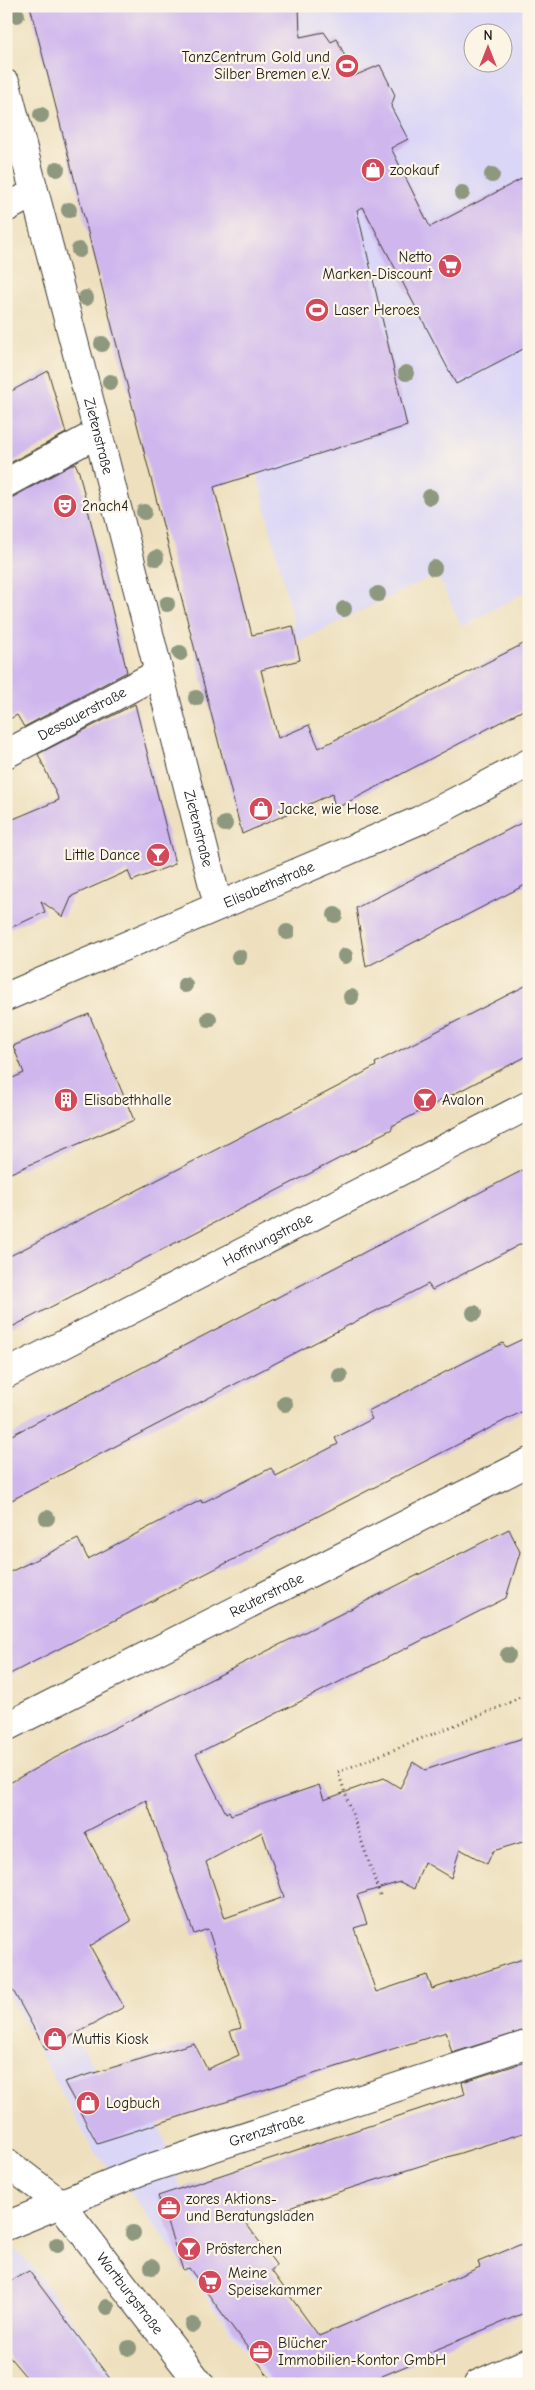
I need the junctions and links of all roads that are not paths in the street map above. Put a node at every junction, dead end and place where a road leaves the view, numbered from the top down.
1 (6, 84) edge
2 (34, 193) junction
3 (6, 208) edge
4 (98, 433) junction
5 (6, 483) edge
6 (159, 673) junction
7 (6, 754) edge
8 (529, 763) edge
9 (218, 905) junction
10 (6, 997) edge
11 (529, 1106) edge
12 (6, 1374) edge
13 (529, 1462) edge
14 (6, 1727) edge
15 (529, 2044) edge
16 (6, 2162) edge
17 (60, 2203) junction
18 (6, 2226) edge
19 (529, 2362) edge
20 (200, 2384) edge
21 (478, 2384) edge

1 - 2 street, Zietenstraße
2 - 3 street
2 - 4 street, Zietenstraße
4 - 5 street
4 - 6 street, Zietenstraße
6 - 7 street, Dessauerstraße
6 - 9 street, Zietenstraße
8 - 9 street, Elisabethstraße
9 - 10 street, Elisabethstraße
11 - 12 street, Hoffnungstraße
13 - 14 street, Reuterstraße
15 - 17 street, Grenzstraße
16 - 17 street, Wartburgstraße
17 - 18 street, Grenzstraße
17 - 20 street, Wartburgstraße
19 - 21 street

